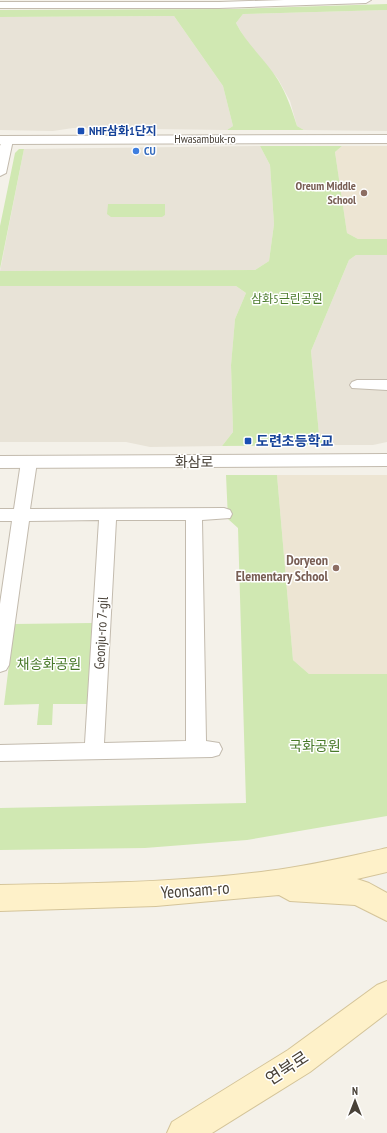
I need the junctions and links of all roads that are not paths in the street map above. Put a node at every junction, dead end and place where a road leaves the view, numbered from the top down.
1 (366, 0) edge
2 (331, 1) edge
3 (26, 3) edge
4 (182, 3) edge
5 (0, 5) edge
6 (387, 139) edge
7 (3, 140) edge
8 (0, 171) edge
9 (357, 385) dead end
10 (387, 385) edge
11 (387, 460) edge
12 (0, 462) edge
13 (29, 462) junction
14 (108, 514) junction
15 (194, 514) junction
16 (224, 514) dead end
17 (0, 515) edge
18 (21, 515) junction
19 (0, 665) edge
20 (94, 751) junction
21 (0, 753) edge
22 (387, 860) edge
23 (251, 886) junction
24 (0, 898) edge
25 (387, 908) edge
26 (386, 993) edge
27 (183, 1133) edge

1 - 2 street
2 - 4 street
3 - 4 street
3 - 5 street
6 - 7 street, Hwasambuk-ro
7 - 8 street
9 - 10 street
11 - 13 street, 화삼로
12 - 13 street, 화삼로
13 - 18 street
14 - 15 street
14 - 18 street
14 - 20 street, Geonju-ro 7-gil
15 - 16 street
15 - 20 street
17 - 18 street
18 - 19 street
20 - 21 street
22 - 23 main road, Yeonsam-ro
23 - 24 main road, Yeonsam-ro
23 - 25 main road
26 - 27 main road, 연북로

